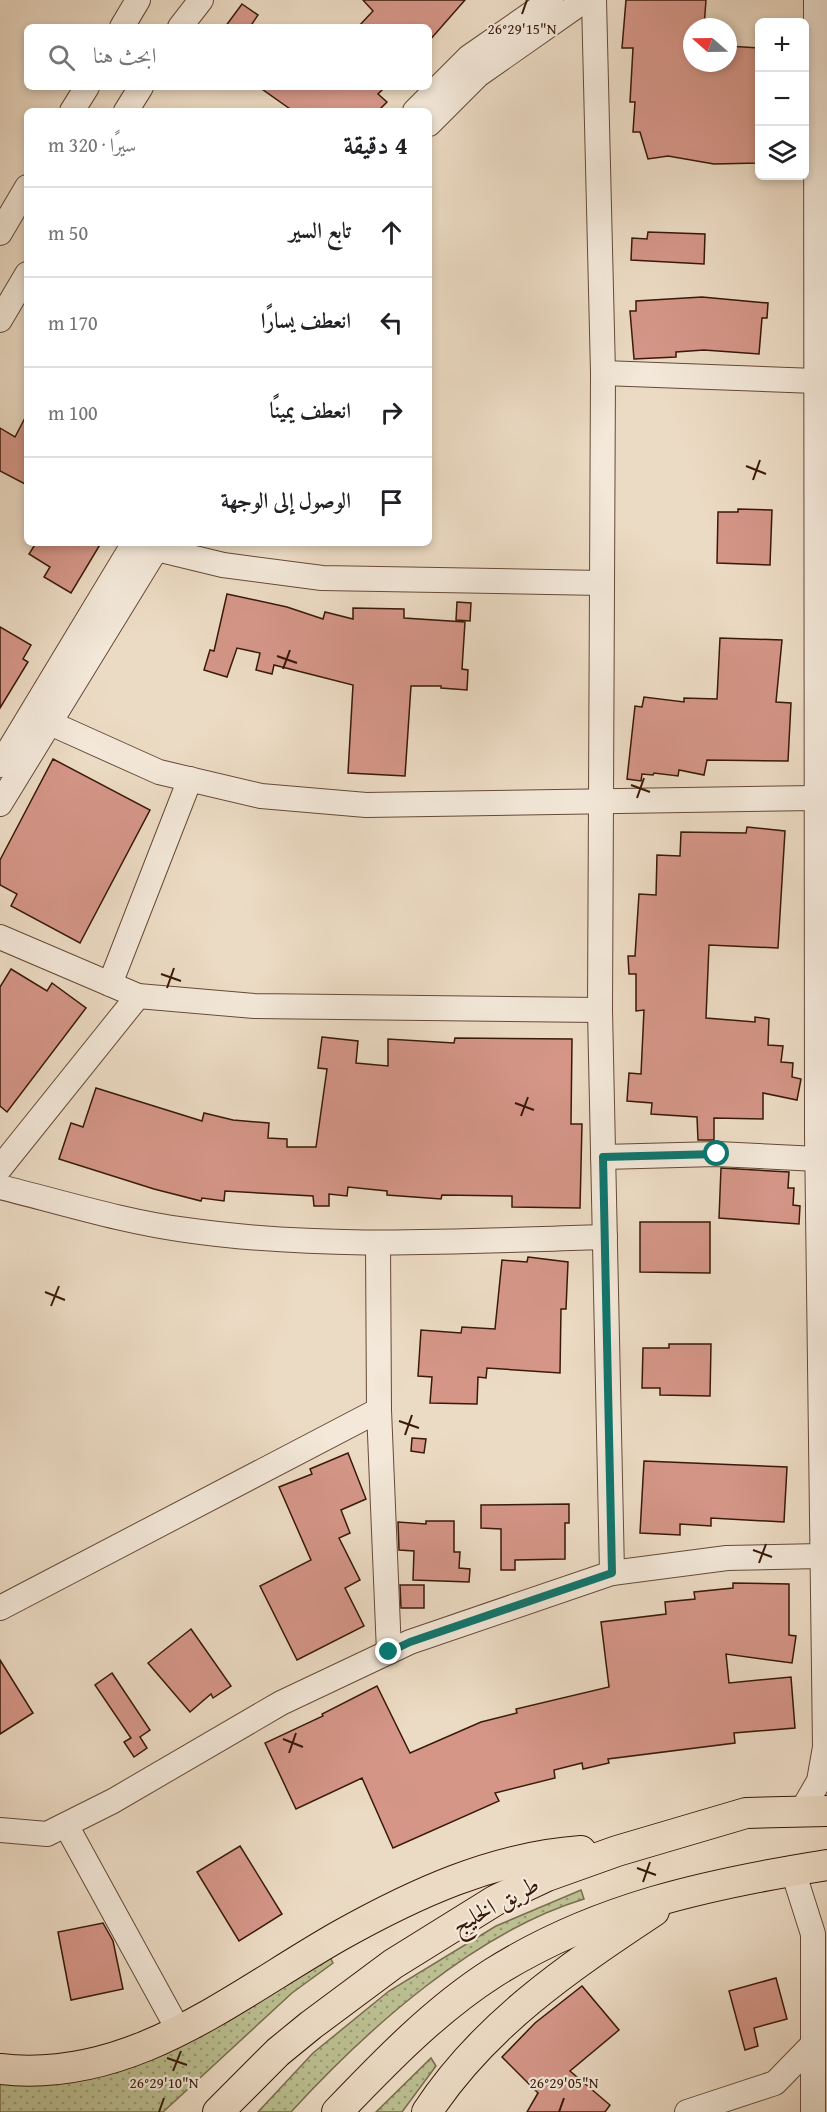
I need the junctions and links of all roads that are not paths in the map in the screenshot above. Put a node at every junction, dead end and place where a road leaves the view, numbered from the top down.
1 (138, 0) edge
2 (201, 0) edge
3 (551, 0) edge
4 (585, 0) edge
5 (594, 0) edge
6 (816, 0) edge
7 (124, 24) edge
8 (182, 24) edge
9 (85, 90) edge
10 (139, 90) edge
11 (74, 108) edge
12 (128, 108) edge
13 (417, 108) edge
14 (432, 121) edge
15 (24, 192) edge
16 (0, 233) edge
17 (24, 279) edge
18 (0, 320) edge
19 (603, 373) junction
20 (816, 381) junction
21 (149, 546) edge
22 (149, 546) edge
23 (157, 546) edge
24 (602, 583) junction
25 (50, 723) junction
26 (0, 765) edge
27 (190, 780) junction
28 (817, 798) junction
29 (601, 800) junction
30 (0, 804) edge
31 (0, 937) edge
32 (110, 984) junction
33 (138, 996) junction
34 (600, 1010) junction
35 (603, 1157) junction
36 (818, 1159) junction
37 (0, 1168) edge
38 (0, 1187) edge
39 (605, 1237) junction
40 (378, 1244) junction
41 (379, 1410) junction
42 (821, 1556) junction
43 (612, 1573) junction
44 (0, 1608) edge
45 (389, 1652) junction
46 (814, 1811) edge
47 (66, 1825) junction
48 (0, 1830) edge
49 (617, 1851) junction
50 (827, 1865) edge
51 (793, 1871) junction
52 (682, 1892) junction
53 (347, 1998) junction
54 (179, 2031) junction
55 (813, 2044) junction
56 (0, 2069) edge
57 (376, 2073) junction
58 (218, 2112) edge
59 (245, 2112) edge
60 (313, 2112) edge
61 (337, 2112) edge
62 (427, 2112) edge
63 (687, 2112) edge
64 (813, 2112) edge

1 - 7 street
2 - 8 street
3 - 13 street
4 - 14 street
5 - 19 street
6 - 20 street
9 - 11 street
10 - 12 street
15 - 16 street
17 - 18 street
19 - 20 street
19 - 24 street
20 - 28 street
21 - 25 street
22 - 26 street
23 - 24 street
24 - 29 street
25 - 27 street
25 - 30 street
27 - 29 street
27 - 32 street
28 - 29 street
28 - 36 street
29 - 34 street
31 - 32 street
32 - 33 street
33 - 34 street
33 - 37 street
34 - 35 street
35 - 36 street
35 - 39 street
36 - 42 street
38 - 40 street
39 - 40 street
39 - 43 street
40 - 41 street
41 - 44 street
41 - 45 street
42 - 43 street
42 - 46 street
43 - 45 street
45 - 47 street
46 - 49 main road, طريق الخليج
47 - 48 street
47 - 54 street
49 - 53 main road, طريق الخليج
49 - 54 main road
50 - 51 main road
51 - 52 main road
51 - 55 street
52 - 57 main road
52 - 62 main road
53 - 58 main road, طريق الخليج
53 - 59 main road
54 - 56 main road
55 - 63 street
55 - 64 street
57 - 60 main road
57 - 61 main road

